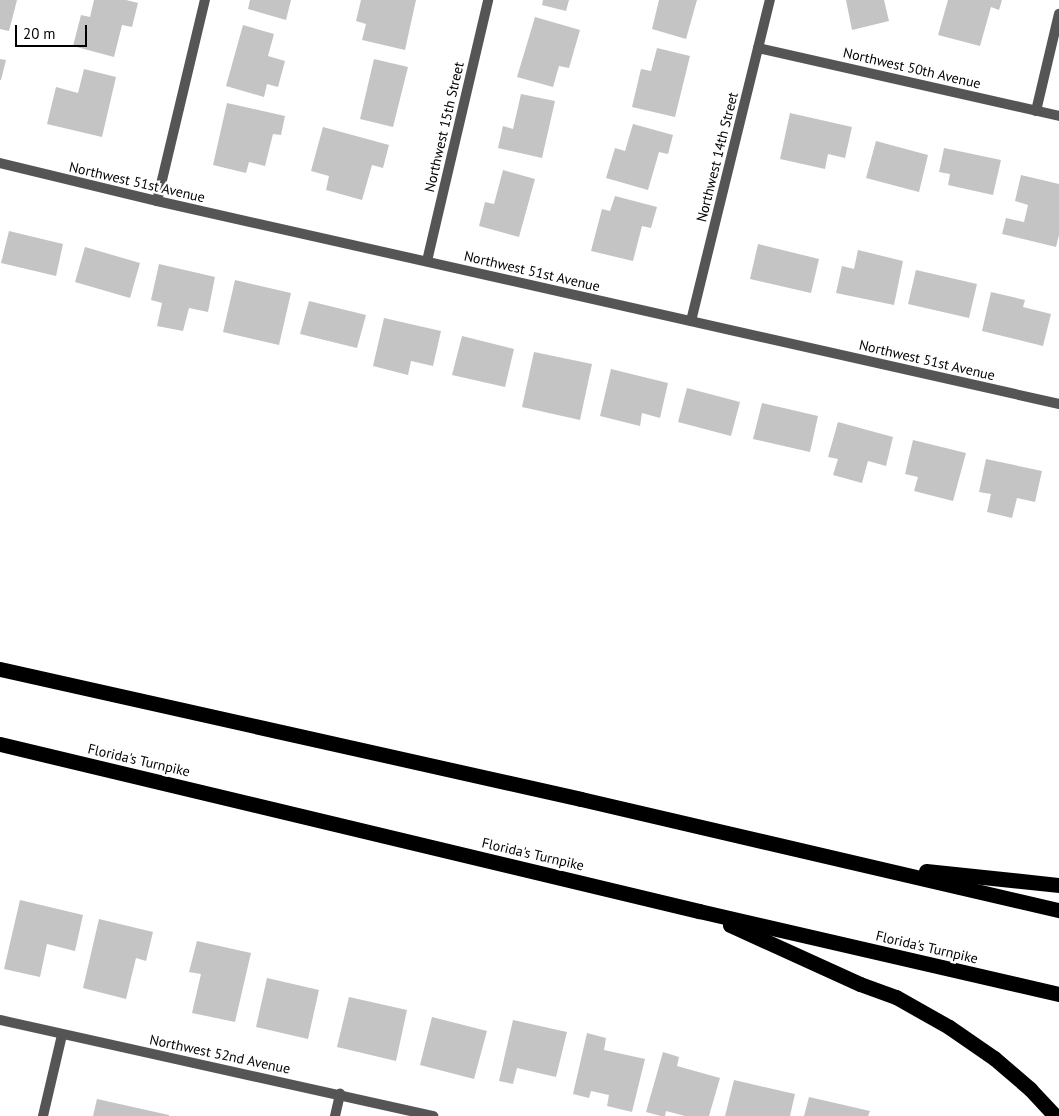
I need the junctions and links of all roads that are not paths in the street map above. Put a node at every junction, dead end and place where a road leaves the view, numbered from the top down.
1 (205, 0) edge
2 (488, 0) edge
3 (770, 0) edge
4 (1059, 14) edge
5 (758, 48) junction
6 (1036, 110) junction
7 (1059, 116) edge
8 (0, 163) edge
9 (158, 201) junction
10 (427, 261) junction
11 (690, 321) junction
12 (1059, 404) edge
13 (0, 669) edge
14 (0, 744) edge
15 (861, 864) junction
16 (1059, 884) edge
17 (1059, 910) edge
18 (699, 911) junction
19 (1059, 994) edge
20 (0, 1020) edge
21 (62, 1035) junction
22 (340, 1094) junction
23 (43, 1116) edge
24 (335, 1116) edge
25 (434, 1116) edge
26 (1056, 1116) edge

1 - 9 street
2 - 10 street, Northwest 15th Street
3 - 5 street, Northwest 14th Street
4 - 6 street
5 - 6 street, Northwest 50th Avenue
5 - 11 street, Northwest 14th Street
6 - 7 street, Northwest 50th Avenue
8 - 9 street, Northwest 51st Avenue
9 - 10 street, Northwest 51st Avenue
10 - 11 street, Northwest 51st Avenue
11 - 12 street, Northwest 51st Avenue
13 - 15 highway
14 - 18 highway, Florida's Turnpike
15 - 16 highway
15 - 17 highway
18 - 19 highway, Florida's Turnpike
18 - 26 highway
20 - 21 street, Northwest 52nd Avenue
21 - 22 street, Northwest 52nd Avenue
21 - 23 street
22 - 24 street
22 - 25 street, Northwest 52nd Avenue

